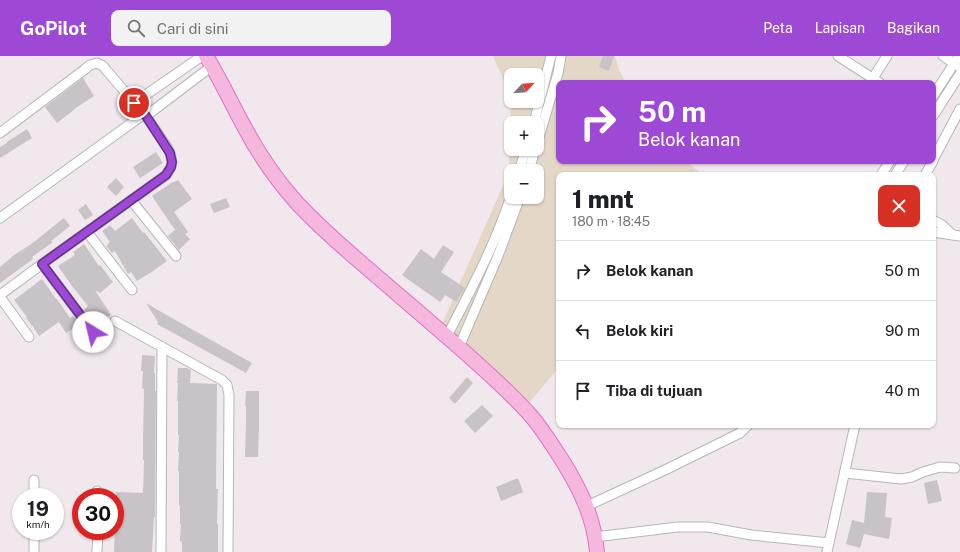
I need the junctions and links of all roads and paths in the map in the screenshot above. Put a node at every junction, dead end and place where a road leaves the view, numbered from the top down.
1 (202, 56) edge
2 (551, 56) edge
3 (561, 56) edge
4 (838, 56) edge
5 (887, 56) edge
6 (943, 56) edge
7 (209, 61) edge
8 (958, 62) edge
9 (959, 77) edge
10 (874, 80) edge
11 (876, 80) edge
12 (951, 88) junction
13 (936, 92) edge
14 (960, 93) edge
15 (134, 103) junction
16 (960, 109) edge
17 (936, 111) edge
18 (145, 115) junction
19 (536, 116) edge
20 (544, 120) edge
21 (1, 130) edge
22 (936, 155) edge
23 (131, 200) junction
24 (508, 204) edge
25 (517, 204) edge
26 (0, 218) edge
27 (936, 222) edge
28 (88, 232) junction
29 (936, 232) edge
30 (957, 236) edge
31 (176, 256) dead end
32 (42, 264) junction
33 (132, 290) dead end
34 (0, 296) edge
35 (115, 321) dead end
36 (93, 332) dead end
37 (447, 336) junction
38 (28, 337) dead end
39 (162, 347) junction
40 (459, 347) junction
41 (745, 428) edge
42 (854, 428) edge
43 (955, 468) dead end
44 (845, 472) junction
45 (34, 480) dead end
46 (34, 488) edge
47 (587, 506) junction
48 (595, 536) junction
49 (34, 540) edge
50 (98, 540) edge
51 (828, 548) edge
52 (34, 552) edge
53 (97, 552) edge
54 (161, 552) edge
55 (228, 552) edge
56 (597, 552) edge

1 - 15 street
2 - 19 street
3 - 20 street
4 - 10 street
5 - 11 street
6 - 8 street
7 - 18 street
7 - 37 main road
8 - 13 street
9 - 12 street
12 - 14 street
12 - 17 street
15 - 18 street
15 - 21 street
16 - 22 street
18 - 23 street
18 - 26 street
23 - 28 street
23 - 31 street
24 - 37 street
25 - 40 street
27 - 30 street
28 - 32 street
28 - 33 street
29 - 30 street
32 - 34 street
32 - 36 street
34 - 38 street
35 - 39 street
37 - 40 main road
39 - 54 street
39 - 55 street
40 - 47 main road
41 - 47 street
42 - 44 street
43 - 44 street
44 - 51 street
45 - 46 street
47 - 48 main road
48 - 51 street
48 - 56 main road
49 - 52 street
50 - 53 street

